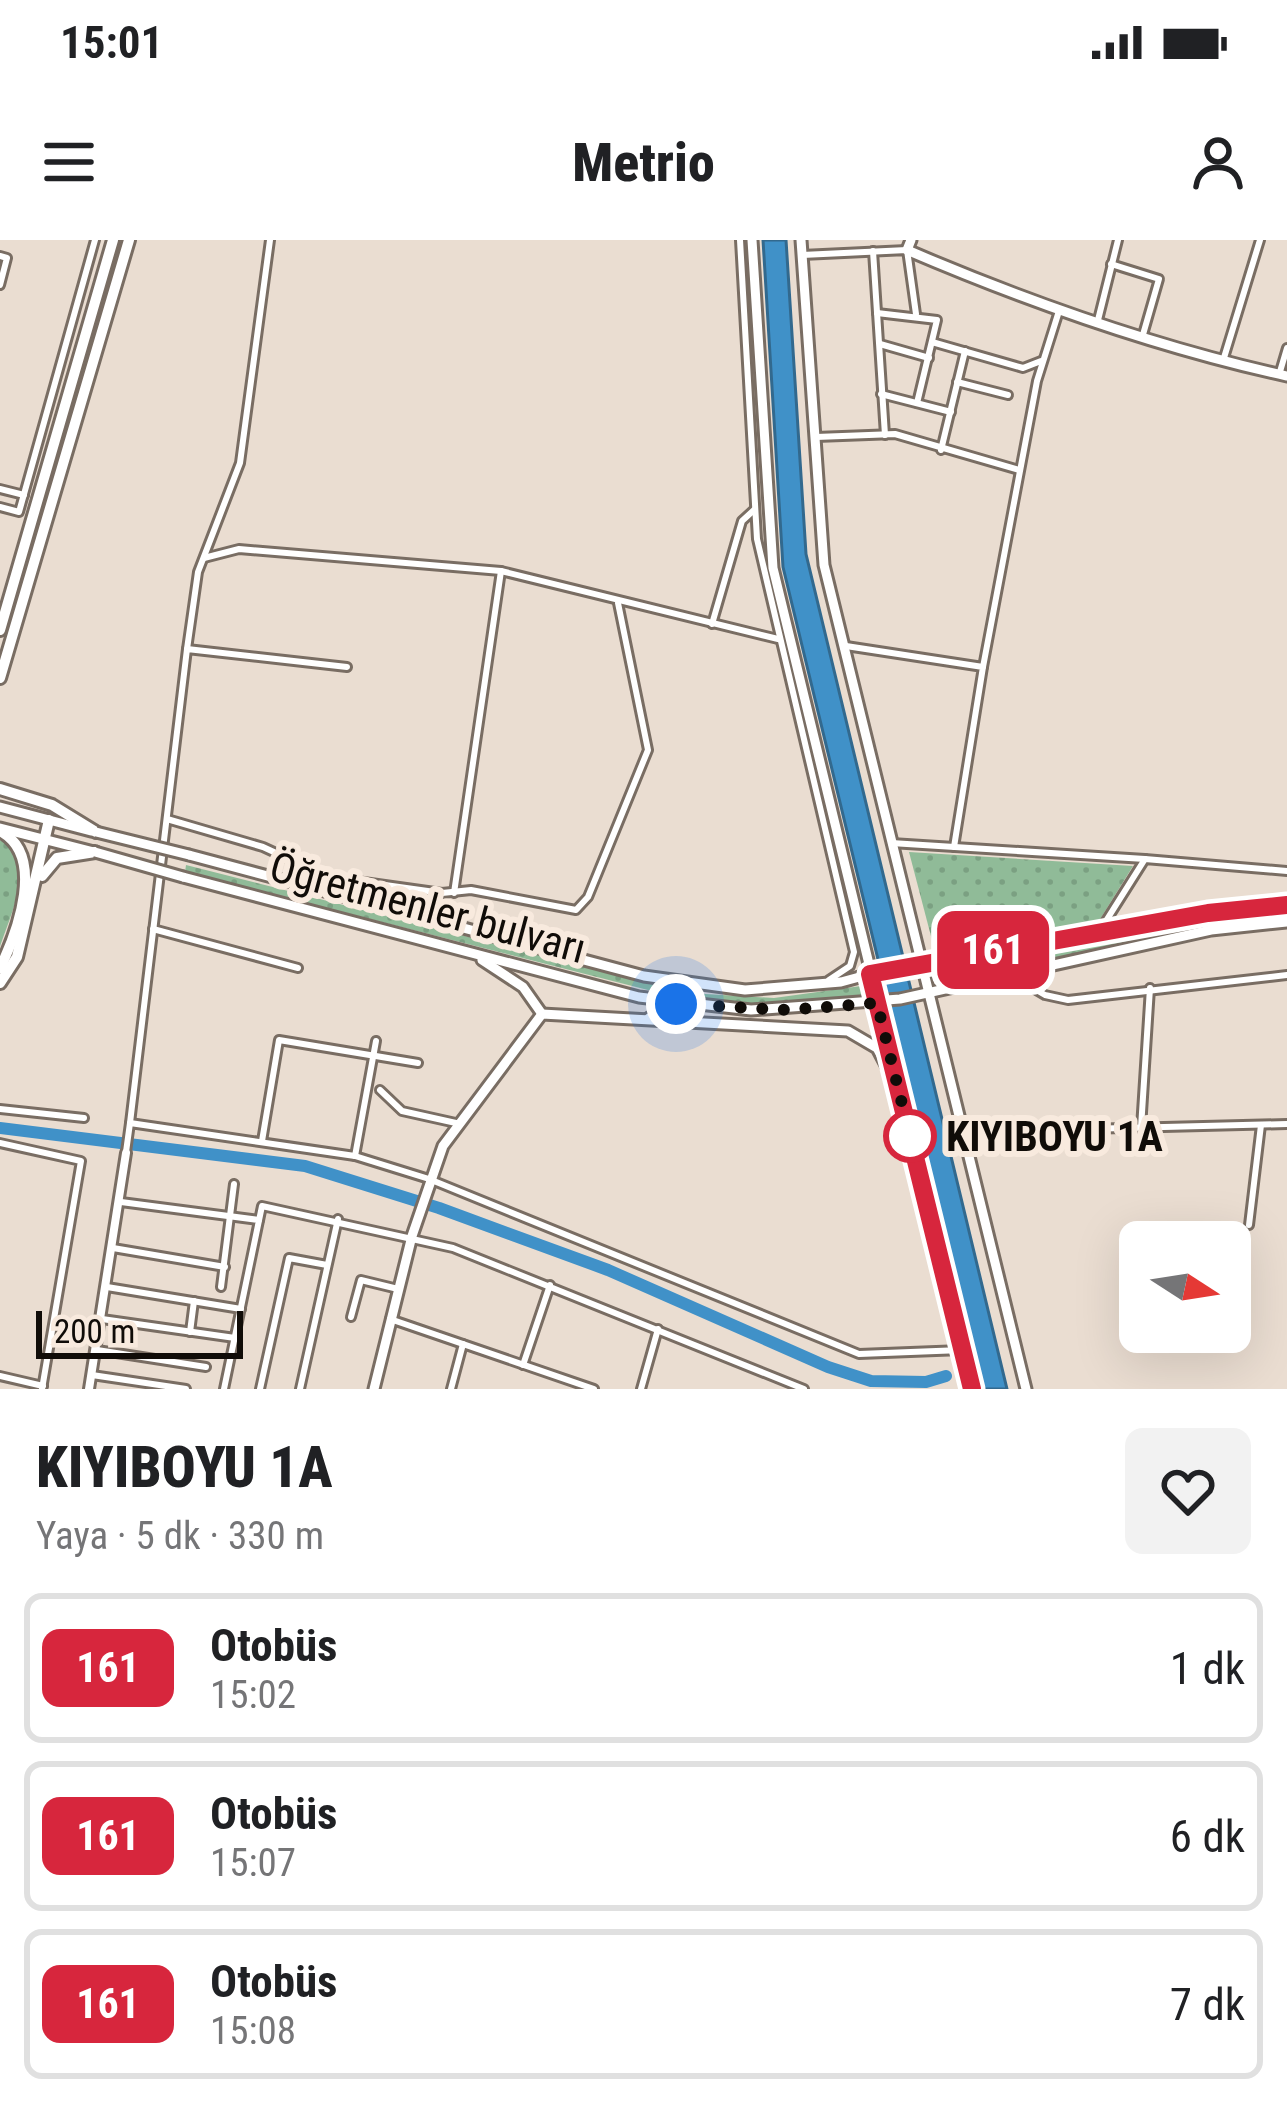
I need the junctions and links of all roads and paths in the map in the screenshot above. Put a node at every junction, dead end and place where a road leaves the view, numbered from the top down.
1 (95, 240) edge
2 (113, 240) edge
3 (128, 240) edge
4 (270, 240) edge
5 (740, 240) edge
6 (752, 240) edge
7 (801, 240) edge
8 (1118, 240) edge
9 (1260, 240) edge
10 (909, 245) edge
11 (873, 251) junction
12 (802, 255) junction
13 (0, 256) edge
14 (1111, 265) junction
15 (0, 285) edge
16 (1060, 311) junction
17 (877, 313) junction
18 (916, 314) junction
19 (1096, 325) junction
20 (1142, 340) junction
21 (932, 342) junction
22 (879, 344) junction
23 (1287, 348) edge
24 (965, 351) junction
25 (929, 358) junction
26 (1041, 361) junction
27 (1223, 361) junction
28 (1283, 376) edge
29 (957, 382) junction
30 (881, 394) junction
31 (1009, 395) dead end
32 (917, 403) junction
33 (951, 412) junction
34 (885, 435) junction
35 (812, 437) junction
36 (941, 450) junction
37 (1019, 470) junction
38 (0, 489) edge
39 (24, 495) junction
40 (0, 507) edge
41 (754, 510) junction
42 (23, 558) junction
43 (204, 558) junction
44 (501, 571) junction
45 (618, 603) junction
46 (0, 609) edge
47 (712, 624) junction
48 (0, 630) edge
49 (785, 640) junction
50 (844, 645) junction
51 (188, 650) junction
52 (347, 667) dead end
53 (983, 668) junction
54 (0, 678) edge
55 (0, 789) edge
56 (0, 807) edge
57 (167, 819) junction
58 (49, 820) junction
59 (0, 830) edge
60 (96, 832) junction
61 (48, 840) junction
62 (891, 843) junction
63 (954, 847) junction
64 (94, 852) junction
65 (1145, 859) junction
66 (1287, 871) edge
67 (328, 877) junction
68 (324, 891) junction
69 (454, 893) junction
70 (34, 896) junction
71 (1287, 905) edge
72 (1287, 922) edge
73 (153, 928) junction
74 (1099, 932) junction
75 (467, 952) junction
76 (920, 962) junction
77 (0, 968) edge
78 (298, 968) dead end
79 (874, 973) junction
80 (1010, 974) junction
81 (1287, 974) edge
82 (0, 983) edge
83 (814, 986) junction
84 (1150, 988) junction
85 (921, 993) junction
86 (880, 1002) junction
87 (676, 1004) junction
88 (542, 1014) junction
89 (650, 1018) junction
90 (376, 1041) dead end
91 (374, 1058) junction
92 (418, 1063) dead end
93 (380, 1090) dead end
94 (899, 1091) junction
95 (0, 1109) edge
96 (83, 1118) dead end
97 (130, 1123) junction
98 (456, 1123) junction
99 (1287, 1124) edge
100 (1261, 1125) junction
101 (1141, 1129) junction
102 (962, 1132) junction
103 (262, 1141) junction
104 (0, 1143) edge
105 (126, 1153) joint
106 (356, 1156) junction
107 (428, 1183) junction
108 (234, 1184) dead end
109 (121, 1202) junction
110 (230, 1216) junction
111 (338, 1219) junction
112 (259, 1220) junction
113 (1249, 1221) edge
114 (413, 1233) junction
115 (113, 1248) junction
116 (327, 1265) junction
117 (225, 1267) junction
118 (550, 1285) junction
119 (107, 1287) junction
120 (221, 1287) dead end
121 (398, 1289) junction
122 (194, 1301) junction
123 (241, 1309) junction
124 (351, 1317) dead end
125 (102, 1319) junction
126 (390, 1319) junction
127 (658, 1329) junction
128 (190, 1332) junction
129 (235, 1338) junction
130 (463, 1344) junction
131 (97, 1350) junction
132 (962, 1350) junction
133 (523, 1365) junction
134 (206, 1367) dead end
135 (92, 1375) junction
136 (0, 1376) edge
137 (571, 1385) edge
138 (42, 1388) edge
139 (970, 1388) edge
140 (89, 1389) edge
141 (186, 1389) edge
142 (224, 1389) edge
143 (260, 1389) edge
144 (300, 1389) edge
145 (374, 1389) edge
146 (451, 1389) edge
147 (594, 1389) edge
148 (641, 1389) edge
149 (804, 1389) edge
150 (1026, 1389) edge

1 - 39 street
2 - 42 highway
3 - 54 highway
4 - 43 street
5 - 41 street
6 - 49 main road
7 - 12 main road
8 - 14 street
9 - 27 street
10 - 11 street
10 - 16 main road
10 - 18 street
11 - 12 street
11 - 17 street
12 - 35 main road
13 - 15 street
14 - 19 street
14 - 20 street
16 - 19 main road
16 - 26 street
17 - 18 street
17 - 22 street
18 - 21 street
19 - 20 main road
20 - 27 main road
21 - 24 street
21 - 25 street
22 - 25 street
22 - 30 street
23 - 28 street
24 - 26 street
24 - 29 street
25 - 32 street
26 - 37 street
27 - 28 main road
29 - 31 street
29 - 33 street
30 - 32 street
30 - 34 street
32 - 33 street
33 - 36 street
34 - 35 street
34 - 36 street
35 - 50 main road
36 - 37 street
37 - 53 street
38 - 39 street
39 - 40 street
41 - 47 street
41 - 49 street
42 - 46 highway
42 - 48 highway
43 - 44 street
43 - 51 street
44 - 45 street
44 - 69 street
45 - 47 street
45 - 69 street
47 - 49 street
49 - 79 main road
49 - 83 street
50 - 53 street
50 - 62 main road
51 - 52 street
51 - 57 street
53 - 63 street
55 - 60 highway
56 - 58 main road, Öğretmenler bulvarı
57 - 67 street
57 - 73 street
58 - 60 main road, Öğretmenler bulvarı
58 - 61 highway
59 - 61 main road, Öğretmenler bulvarı
59 - 77 highway
60 - 68 main road, Öğretmenler bulvarı, bridge
61 - 64 main road, Öğretmenler bulvarı
61 - 70 highway
62 - 63 street
62 - 76 main road
63 - 65 street
64 - 70 highway
64 - 75 main road, Öğretmenler bulvarı, bridge
65 - 66 street
65 - 74 street
67 - 68 street
67 - 69 street
68 - 83 main road, Öğretmenler bulvarı
70 - 82 highway
71 - 74 main road
72 - 80 main road
73 - 78 street
73 - 97 street
74 - 76 main road
75 - 87 main road, Öğretmenler bulvarı
75 - 88 main road
76 - 79 main road, Öğretmenler bulvarı
76 - 85 main road
79 - 83 main road, Öğretmenler bulvarı
79 - 86 main road
80 - 84 street
80 - 85 main road
81 - 84 street
84 - 101 street
85 - 86 main road, Öğretmenler bulvarı
85 - 102 main road
86 - 87 main road, Öğretmenler bulvarı
86 - 94 main road
87 - 89 main road
88 - 89 main road
88 - 98 main road
89 - 94 main road
90 - 91 street
91 - 92 street
91 - 103 street
91 - 106 street
93 - 98 street
94 - 132 main road
95 - 96 street
97 - 103 street
97 - 105 street
98 - 107 main road
99 - 100 street
100 - 101 street
100 - 113 street
101 - 102 street
102 - 150 main road
103 - 106 street
104 - 138 street
105 - 109 street
106 - 107 street
107 - 114 main road
107 - 132 street
108 - 110 street
109 - 110 street
109 - 115 street
110 - 112 street
110 - 117 street
111 - 112 street
111 - 114 street
111 - 116 street
112 - 123 street
114 - 118 street
114 - 121 main road
115 - 117 street
115 - 119 street
116 - 143 street
116 - 144 street
117 - 120 street
118 - 127 street
118 - 133 street
119 - 122 street
119 - 125 street
121 - 124 street
121 - 126 main road
122 - 123 street
122 - 128 street
123 - 129 street
125 - 128 street
125 - 131 street
126 - 130 street
126 - 145 main road
127 - 148 street
127 - 149 street
128 - 129 street
129 - 142 street
130 - 133 street
130 - 146 street
131 - 134 street
131 - 135 street
132 - 139 main road
133 - 137 street
135 - 140 street
135 - 141 street
136 - 138 street
137 - 147 street

